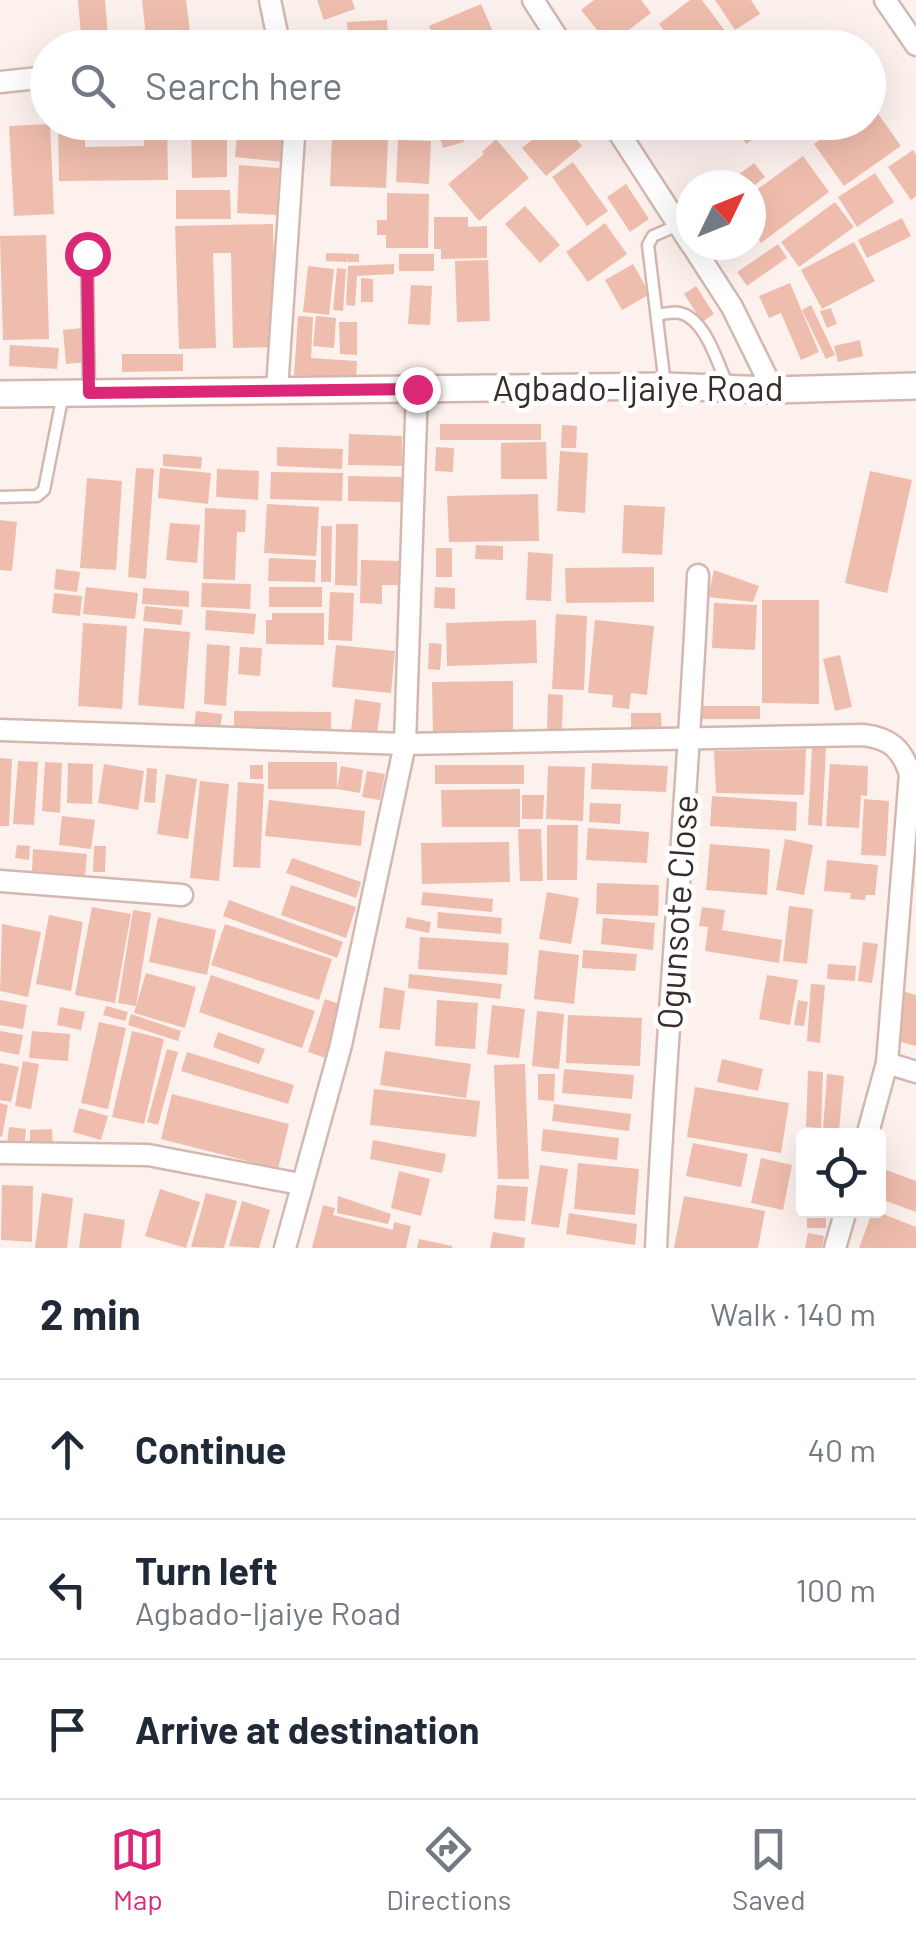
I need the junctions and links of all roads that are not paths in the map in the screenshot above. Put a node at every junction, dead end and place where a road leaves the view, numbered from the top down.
1 (270, 0) edge
2 (533, 0) edge
3 (885, 0) edge
4 (276, 30) edge
5 (552, 30) edge
6 (916, 45) edge
7 (30, 79) edge
8 (0, 82) edge
9 (294, 140) edge
10 (624, 140) edge
11 (676, 220) edge
12 (676, 226) edge
13 (87, 254) dead end
14 (702, 260) edge
15 (656, 315) junction
16 (665, 386) junction
17 (916, 386) edge
18 (729, 388) junction
19 (277, 389) junction
20 (417, 389) junction
21 (772, 390) junction
22 (76, 393) junction
23 (0, 394) edge
24 (0, 497) edge
25 (698, 576) dead end
26 (0, 730) edge
27 (691, 738) junction
28 (405, 744) junction
29 (0, 881) edge
30 (182, 895) dead end
31 (887, 1064) junction
32 (916, 1072) edge
33 (869, 1128) edge
34 (0, 1152) edge
35 (300, 1184) junction
36 (844, 1218) edge
37 (285, 1248) edge
38 (656, 1248) edge
39 (835, 1248) edge

1 - 4 street
2 - 5 street
3 - 6 street
7 - 8 street
9 - 19 street
10 - 11 street
12 - 15 lane
13 - 22 lane
14 - 21 street
15 - 16 lane
15 - 18 lane
16 - 18 street, Agbado-Ijaiye Road
16 - 20 street, Agbado-Ijaiye Road
17 - 21 street, Agbado-Ijaiye Road
18 - 21 street, Agbado-Ijaiye Road
19 - 20 street, Agbado-Ijaiye Road
19 - 22 street, Agbado-Ijaiye Road
20 - 28 street
22 - 23 street, Agbado-Ijaiye Road
22 - 24 lane
25 - 27 street, Ogunsote Close
26 - 28 street
27 - 28 street
27 - 31 street
27 - 38 street, Ogunsote Close
28 - 35 street
29 - 30 street
31 - 32 street
31 - 33 street
34 - 35 street
35 - 37 street
36 - 39 street

